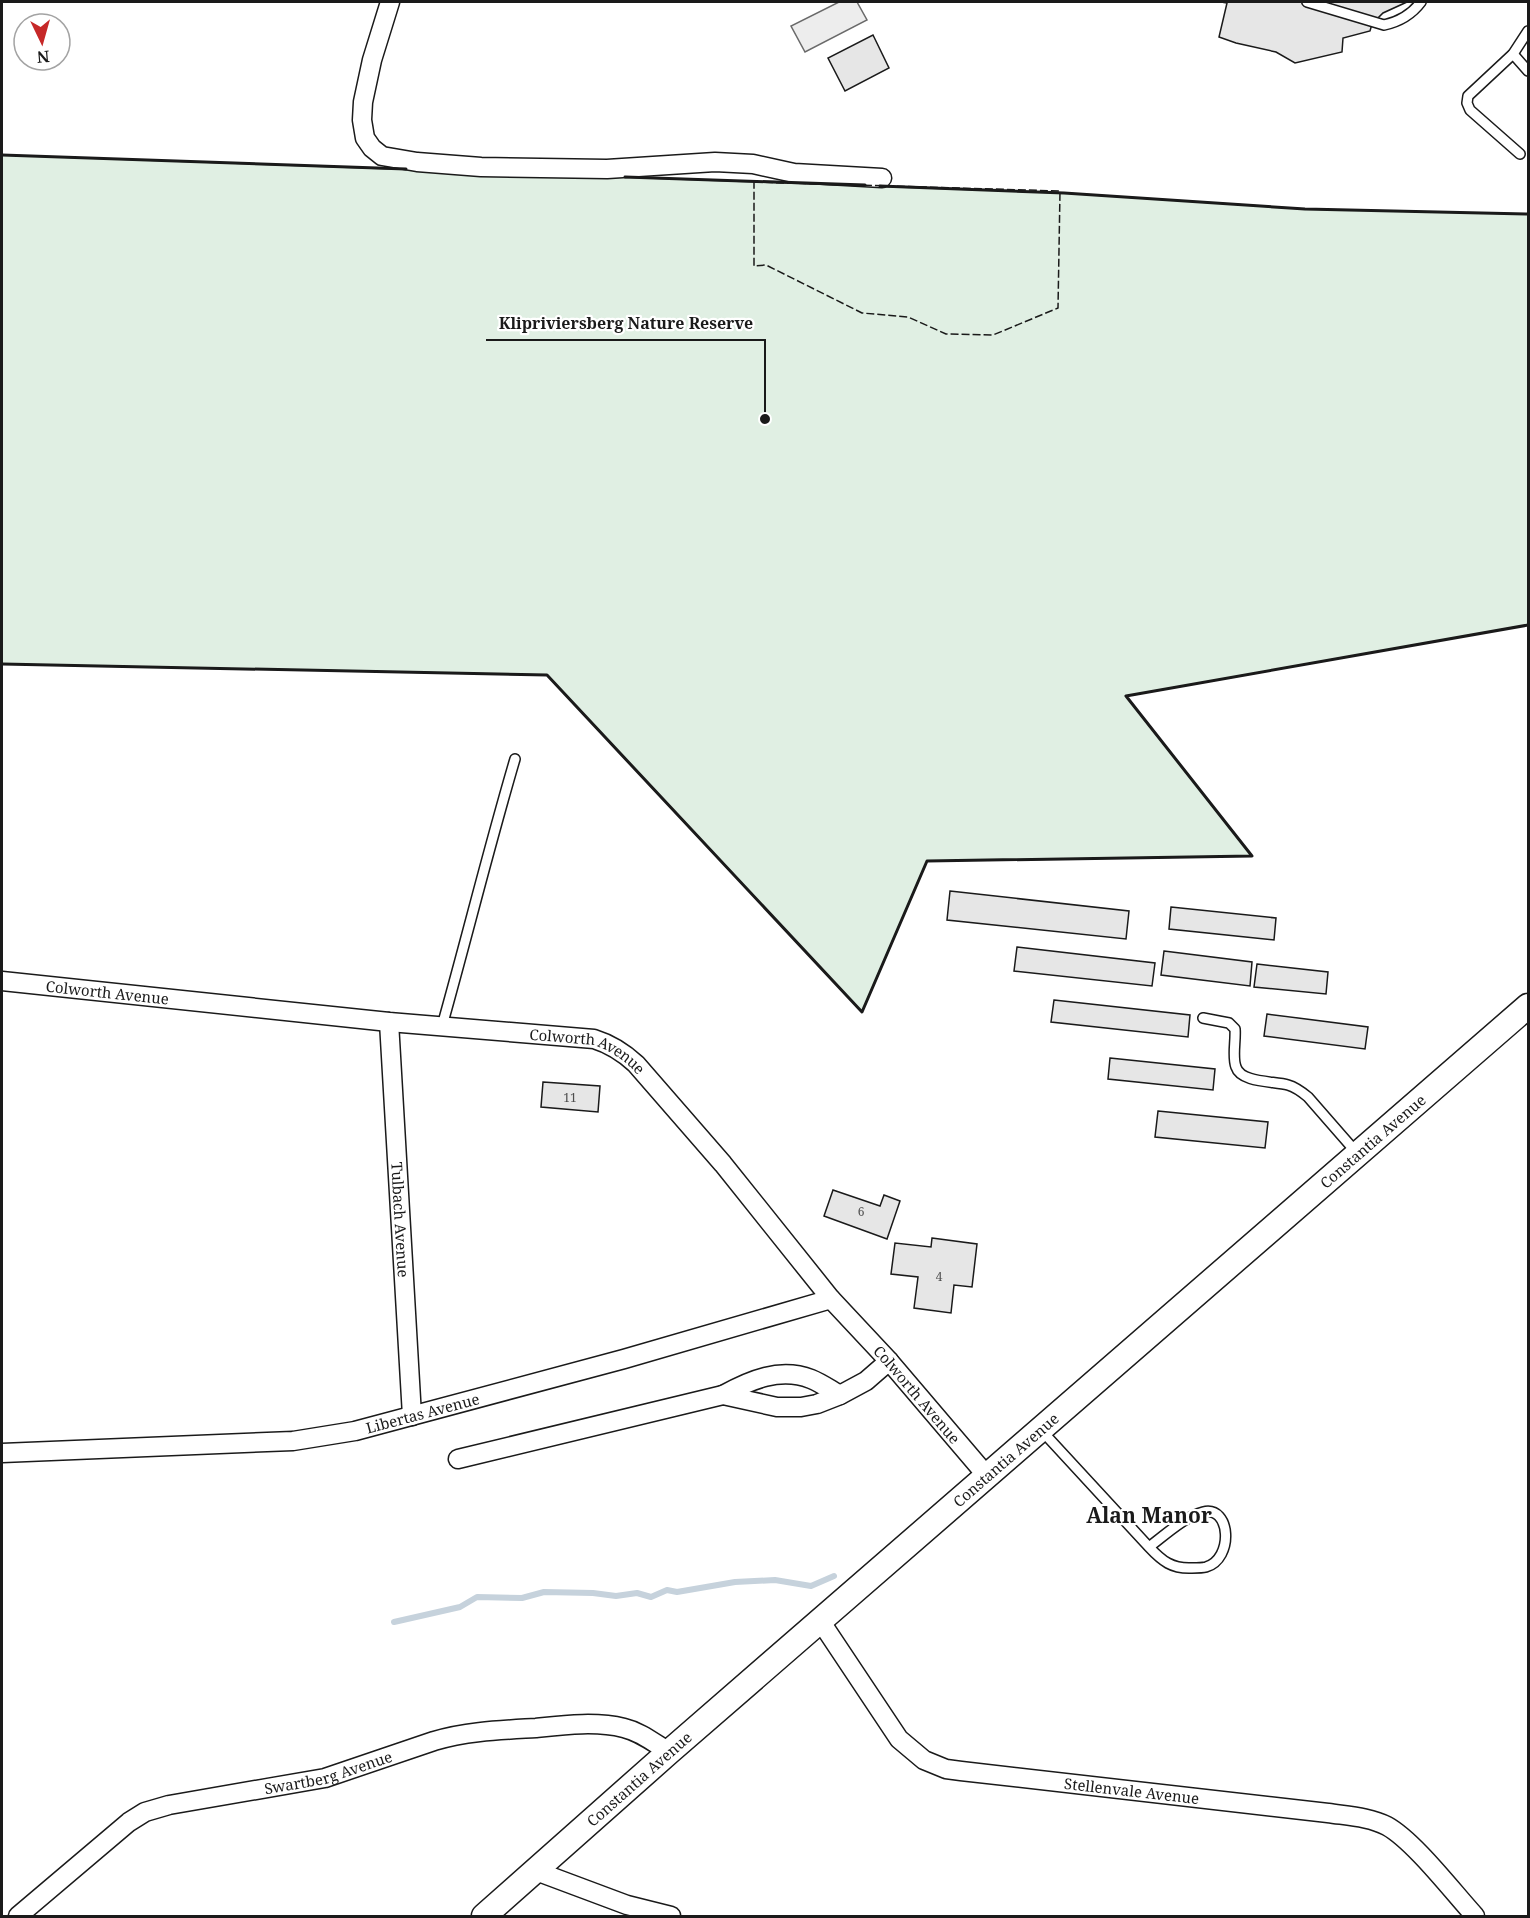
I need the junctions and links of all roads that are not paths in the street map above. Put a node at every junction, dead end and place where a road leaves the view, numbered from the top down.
1 (390, 2) edge
2 (1307, 2) edge
3 (1421, 2) edge
4 (1528, 31) edge
5 (1513, 54) junction
6 (1528, 71) edge
7 (1520, 154) dead end
8 (882, 178) dead end
9 (515, 759) dead end
10 (2, 981) edge
11 (1528, 1006) edge
12 (1203, 1018) dead end
13 (389, 1022) junction
14 (442, 1026) junction
15 (1358, 1154) junction
16 (831, 1299) junction
17 (889, 1362) junction
18 (723, 1395) junction
19 (840, 1395) junction
20 (412, 1416) junction
21 (1041, 1429) junction
22 (2, 1453) edge
23 (458, 1459) dead end
24 (987, 1476) junction
25 (1149, 1547) junction
26 (820, 1622) junction
27 (669, 1752) junction
28 (536, 1871) junction
29 (18, 1917) edge
30 (484, 1917) edge
31 (671, 1917) edge
32 (1475, 1917) edge

1 - 8 street
2 - 3 lane
4 - 5 lane
5 - 6 lane
5 - 7 lane
9 - 14 lane
10 - 13 street, Colworth Avenue
11 - 15 street, Constantia Avenue
12 - 15 lane
13 - 14 street, Colworth Avenue
13 - 20 street, Tulbach Avenue
14 - 16 street, Colworth Avenue
15 - 21 street, Constantia Avenue
16 - 17 street, Colworth Avenue
16 - 20 street, Libertas Avenue
17 - 19 street
17 - 24 street, Colworth Avenue
18 - 19 street
18 - 19 street
18 - 23 street
20 - 22 street, Libertas Avenue
21 - 24 street, Constantia Avenue
21 - 25 lane
24 - 26 street, Constantia Avenue
25 - 25 lane
26 - 27 street, Constantia Avenue
26 - 32 street, Stellenvale Avenue
27 - 28 street, Constantia Avenue
27 - 29 street, Swartberg Avenue
28 - 30 street, Constantia Avenue
28 - 31 street

